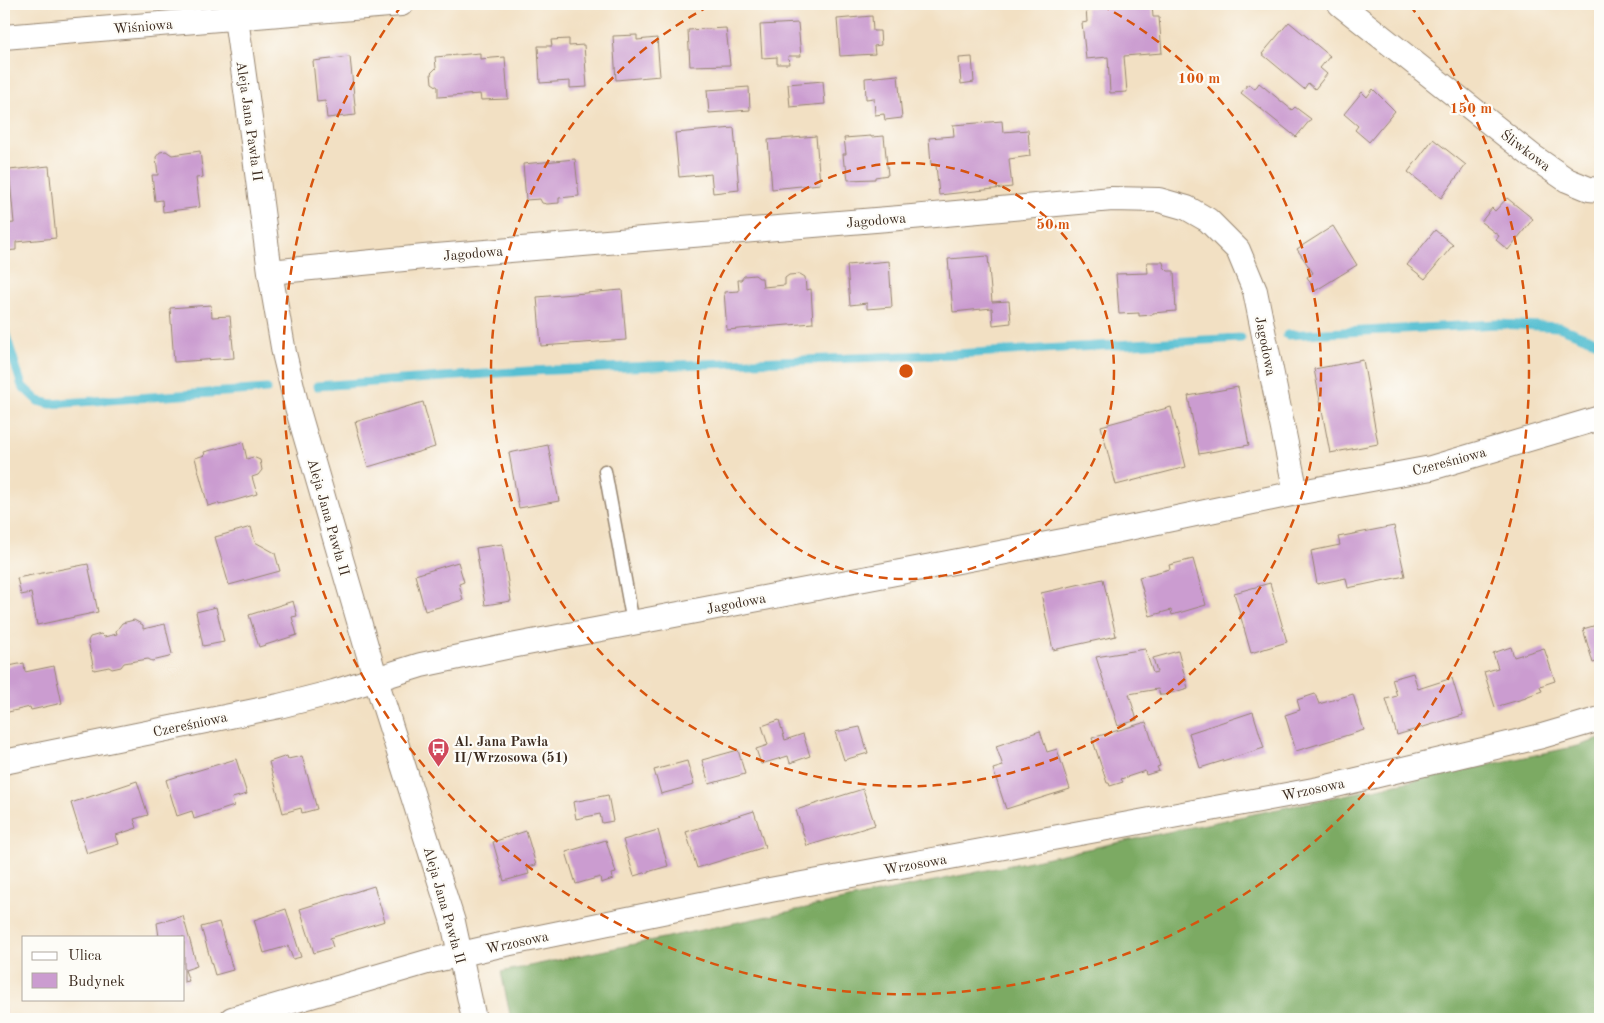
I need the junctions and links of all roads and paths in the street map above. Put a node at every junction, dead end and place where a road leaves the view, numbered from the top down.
1 (401, 4) edge
2 (1340, 4) edge
3 (235, 11) edge
4 (4, 37) edge
5 (1600, 190) edge
6 (270, 272) junction
7 (1600, 418) edge
8 (605, 471) dead end
9 (1296, 493) junction
10 (633, 623) junction
11 (376, 680) junction
12 (1600, 719) edge
13 (4, 762) edge
14 (460, 954) junction
15 (232, 1019) edge
16 (474, 1019) edge

1 - 3 street, Wiśniowa
2 - 5 street, Śliwkowa
3 - 4 street, Wiśniowa
3 - 6 street, Aleja Jana Pawła II
6 - 9 street, Jagodowa
6 - 11 street, Aleja Jana Pawła II
7 - 9 street, Czereśniowa
8 - 10 lane
9 - 10 street, Jagodowa
10 - 11 street, Jagodowa
11 - 13 street, Czereśniowa
11 - 14 street, Aleja Jana Pawła II
12 - 14 street, Wrzosowa
14 - 15 street, Wrzosowa
14 - 16 street, Aleja Jana Pawła II

